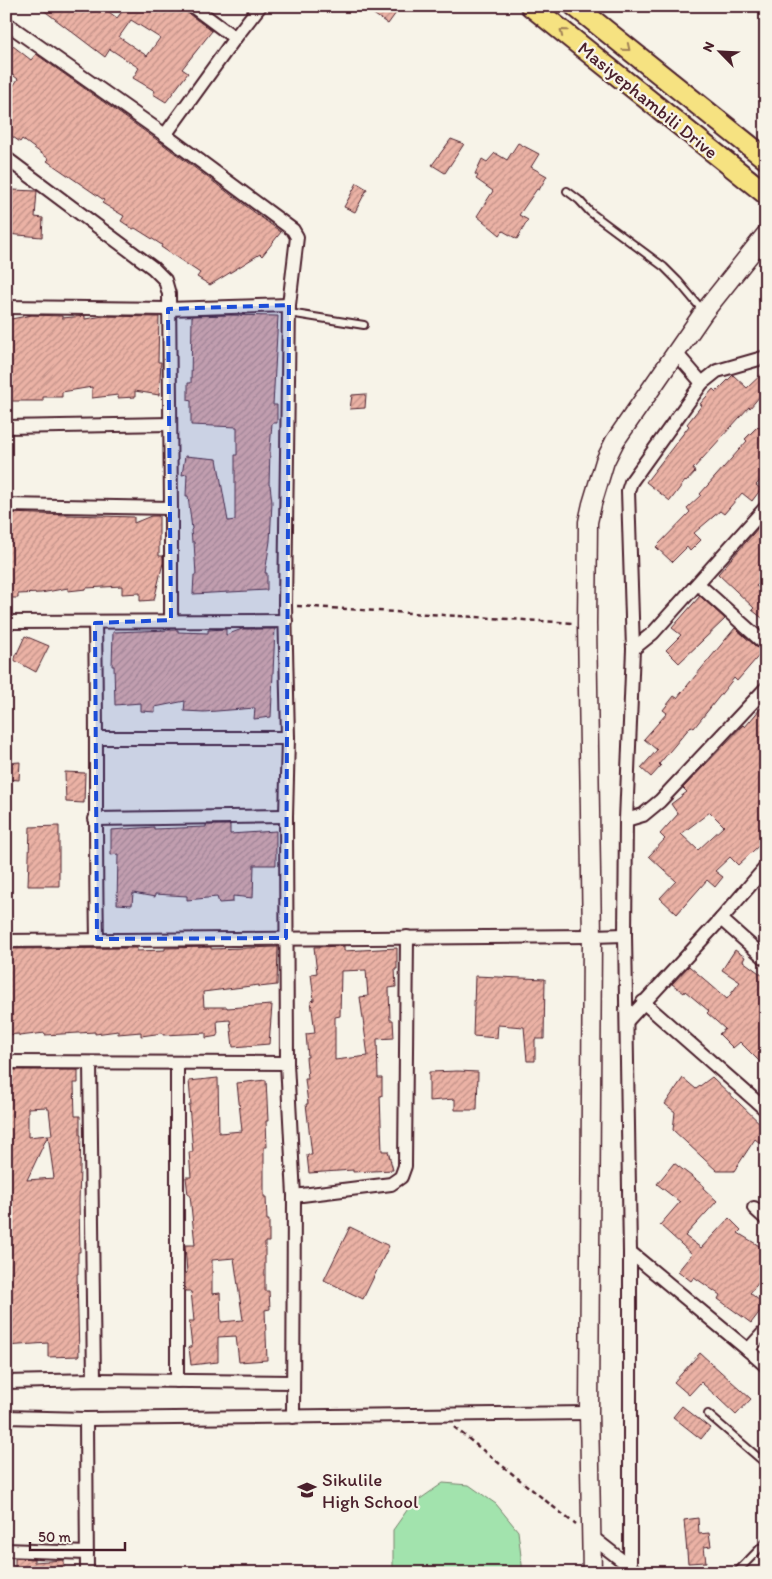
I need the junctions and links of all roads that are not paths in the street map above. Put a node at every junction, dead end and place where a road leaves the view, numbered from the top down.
1 (192, 6) edge
2 (260, 6) edge
3 (530, 6) edge
4 (576, 6) edge
5 (6, 23) edge
6 (235, 38) junction
7 (165, 135) junction
8 (6, 158) edge
9 (766, 159) edge
10 (567, 191) dead end
11 (766, 194) edge
12 (766, 234) edge
13 (6, 307) edge
14 (168, 309) junction
15 (289, 309) junction
16 (704, 312) junction
17 (364, 325) dead end
18 (676, 352) junction
19 (766, 357) edge
20 (702, 384) junction
21 (170, 424) junction
22 (6, 427) edge
23 (6, 505) edge
24 (766, 507) edge
25 (171, 508) junction
26 (698, 584) junction
27 (171, 620) junction
28 (286, 621) junction
29 (6, 622) edge
30 (95, 623) junction
31 (766, 645) edge
32 (633, 650) junction
33 (766, 688) edge
34 (97, 738) junction
35 (288, 738) junction
36 (286, 816) junction
37 (95, 819) junction
38 (626, 820) junction
39 (766, 867) edge
40 (721, 919) junction
41 (625, 935) junction
42 (592, 936) junction
43 (407, 937) junction
44 (286, 938) junction
45 (97, 939) junction
46 (6, 941) edge
47 (766, 959) edge
48 (643, 1002) junction
49 (627, 1021) junction
50 (6, 1062) edge
51 (90, 1063) junction
52 (177, 1063) junction
53 (287, 1063) junction
54 (766, 1110) edge
55 (294, 1196) junction
56 (754, 1208) dead end
57 (766, 1219) edge
58 (630, 1252) junction
59 (766, 1330) edge
60 (748, 1350) junction
61 (766, 1366) edge
62 (94, 1380) junction
63 (177, 1381) junction
64 (6, 1382) edge
65 (292, 1382) junction
66 (589, 1413) junction
67 (708, 1414) dead end
68 (6, 1417) edge
69 (293, 1417) junction
70 (86, 1419) junction
71 (766, 1464) edge
72 (592, 1537) junction
73 (765, 1543) edge
74 (6, 1550) edge
75 (87, 1553) junction
76 (634, 1569) edge
77 (87, 1573) edge
78 (592, 1573) edge
79 (736, 1573) edge

1 - 6 street
2 - 6 street
11 -> 3 main road, Masiyephambili Drive
4 -> 9 main road, Masiyephambili Drive
5 - 7 street
6 - 7 street
7 - 15 street
8 - 14 street
10 - 16 lane
12 - 16 street
13 - 14 street
14 - 15 street
14 - 21 street
15 - 17 lane
15 - 28 street
16 - 18 street
18 - 20 street
18 - 42 street
19 - 20 street
20 - 32 street
21 - 22 street
21 - 25 street
23 - 25 street
24 - 26 street
25 - 27 street
26 - 31 street
26 - 32 street
27 - 28 street
27 - 30 street
28 - 35 street
29 - 30 street
30 - 34 street
32 - 38 street
33 - 38 street
34 - 35 street
34 - 37 street
35 - 36 street
36 - 37 street
36 - 44 street
37 - 45 street
38 - 41 street
39 - 40 street
40 - 47 street
40 - 48 street
41 - 42 street
41 - 49 street
42 - 43 street
42 - 66 street
43 - 44 street
43 - 55 street
44 - 45 street
44 - 53 street
45 - 46 street
48 - 49 street
48 - 54 street
49 - 58 street
50 - 51 street
51 - 52 street
51 - 62 street
52 - 53 street
52 - 63 street
53 - 55 street
55 - 65 street
56 - 57 street
58 - 60 street
58 - 76 street
59 - 60 street
60 - 61 street
62 - 63 street
62 - 64 street
63 - 65 street
65 - 69 street
66 - 69 street
66 - 72 street
67 - 71 lane
68 - 70 street
69 - 70 street
70 - 75 street
72 - 76 street
72 - 78 street
73 - 79 lane
74 - 75 street
75 - 77 street

